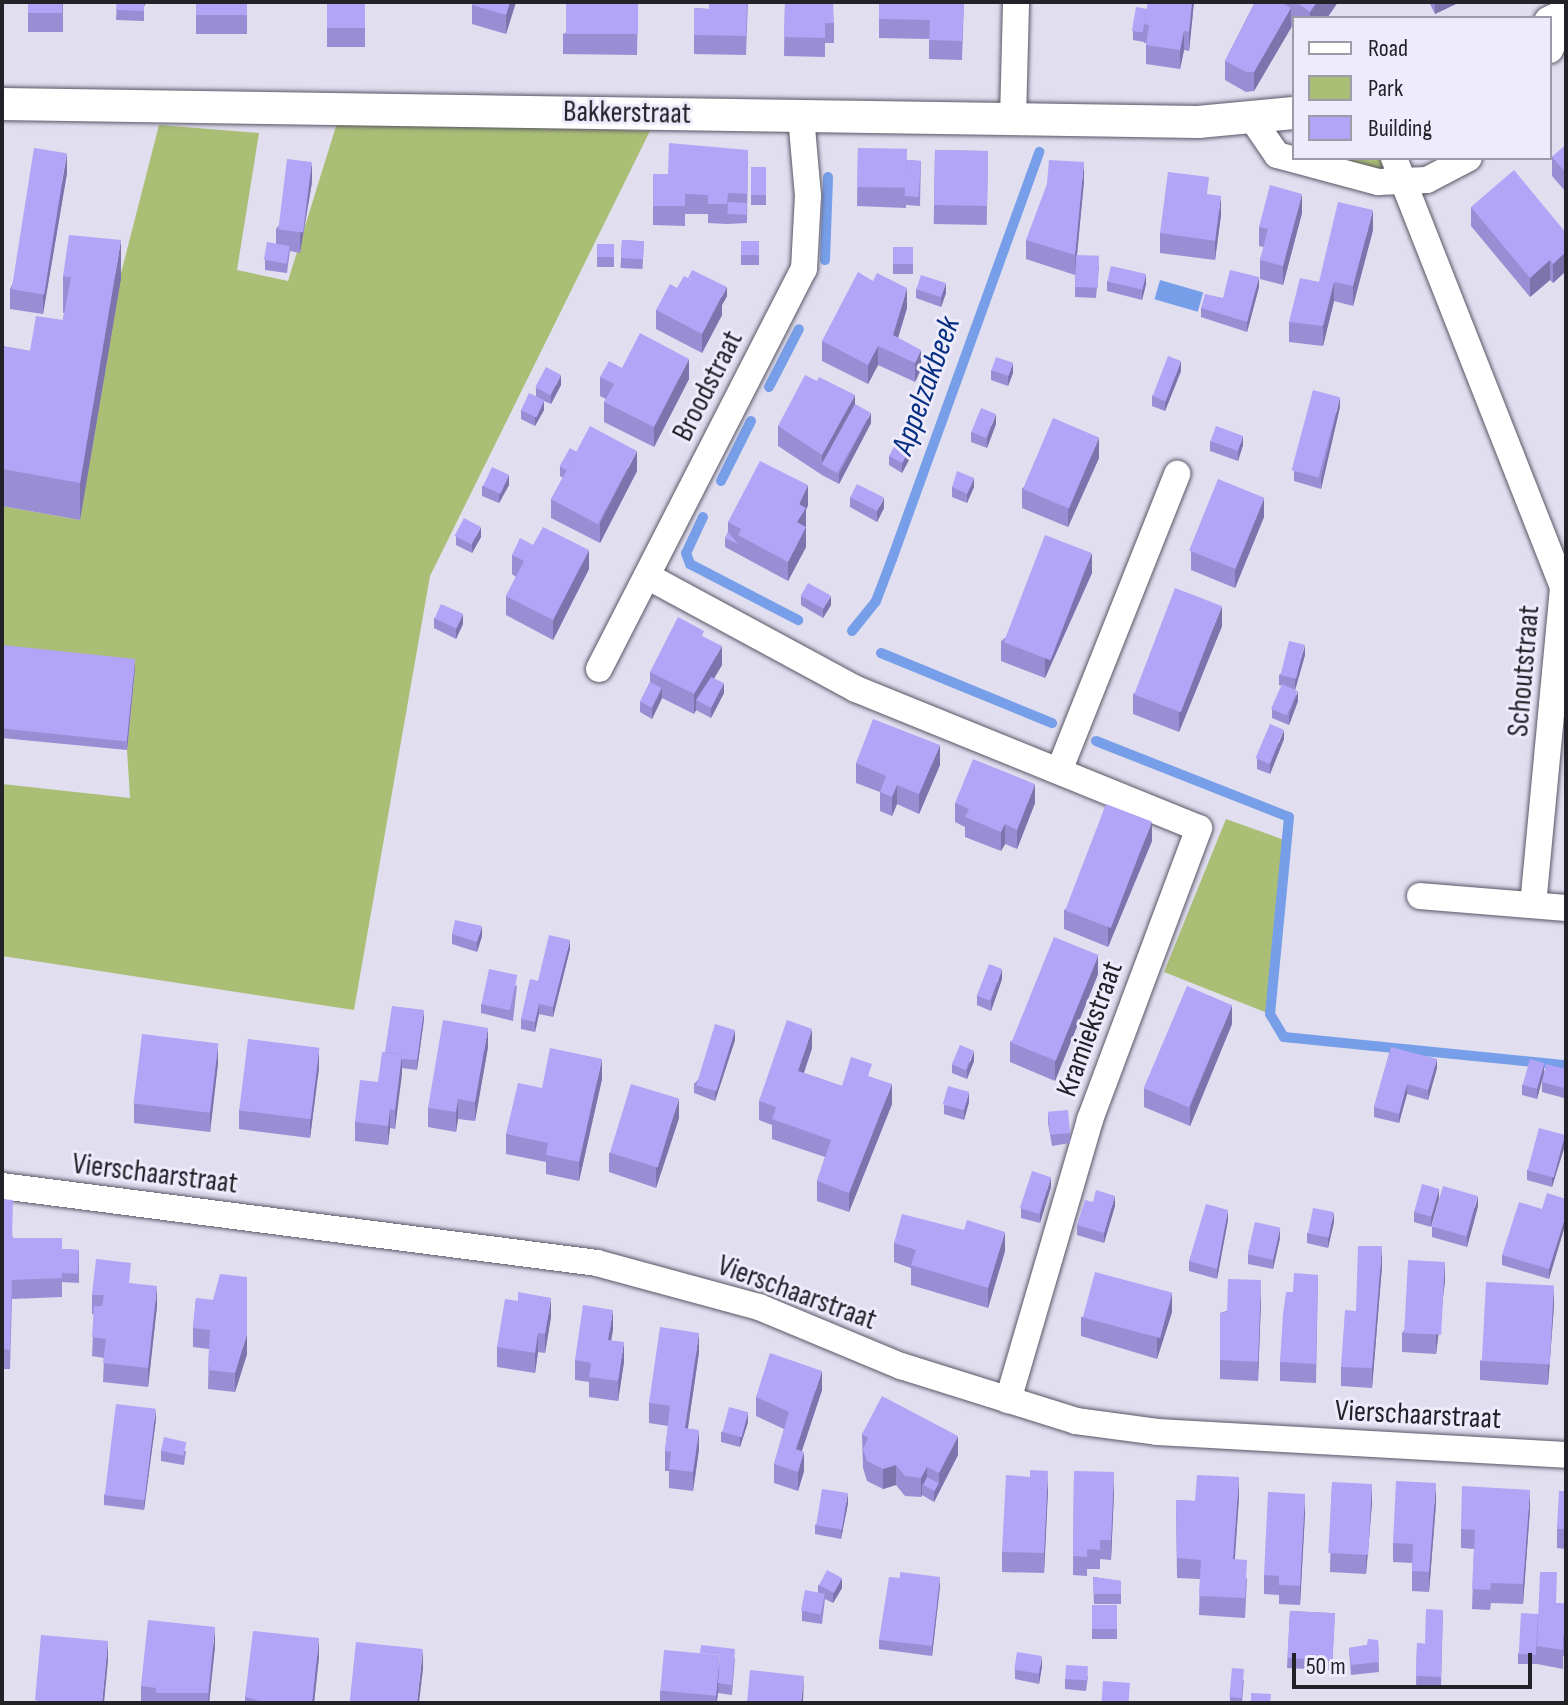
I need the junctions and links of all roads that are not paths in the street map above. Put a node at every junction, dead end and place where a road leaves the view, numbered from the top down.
1 (1016, 2) edge
2 (1566, 15) edge
3 (1552, 46) edge
4 (2, 104) edge
5 (1292, 113) edge
6 (801, 116) junction
7 (1013, 119) junction
8 (1253, 120) junction
9 (1395, 160) edge
10 (1466, 160) edge
11 (1402, 184) junction
12 (1177, 474) dead end
13 (647, 576) junction
14 (599, 669) dead end
15 (1059, 771) junction
16 (1420, 896) dead end
17 (1533, 905) junction
18 (1566, 908) edge
19 (2, 1186) edge
20 (1008, 1400) junction
21 (1566, 1455) edge

1 - 7 street
2 - 3 street
4 - 6 street, Bakkerstraat
5 - 8 street, Bakkerstraat
6 - 7 street, Bakkerstraat
6 - 13 street, Broodstraat
7 - 8 street, Bakkerstraat
8 - 11 street
9 - 11 street, Schoutstraat
10 - 11 street
11 - 17 street, Schoutstraat
12 - 15 street
13 - 14 street, Broodstraat
13 - 15 street, Kramiekstraat
15 - 20 street, Kramiekstraat
16 - 17 street
17 - 18 street
19 - 20 street, Vierschaarstraat
20 - 21 street, Vierschaarstraat

